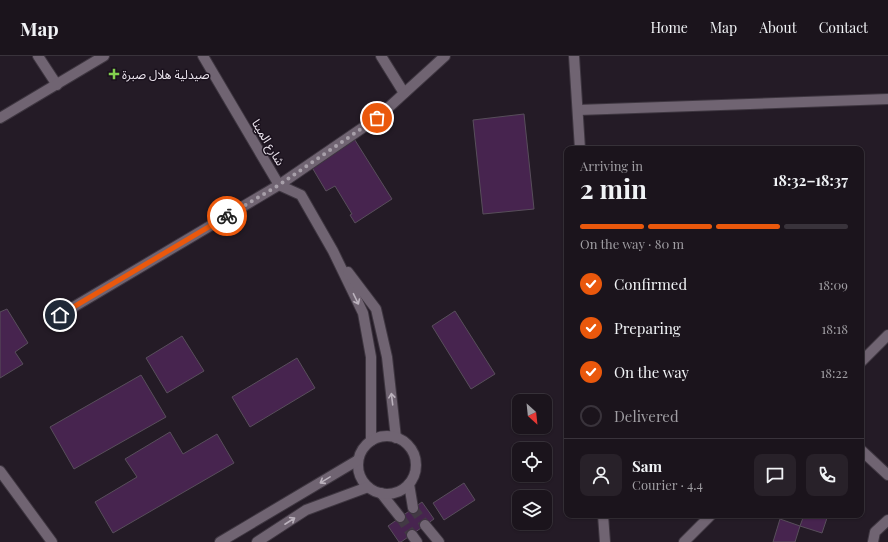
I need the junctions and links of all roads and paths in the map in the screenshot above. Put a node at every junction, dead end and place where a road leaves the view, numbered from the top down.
1 (38, 56) edge
2 (104, 56) edge
3 (203, 56) edge
4 (381, 56) edge
5 (445, 56) edge
6 (574, 56) edge
7 (56, 86) junction
8 (404, 93) junction
9 (888, 98) edge
10 (578, 110) junction
11 (0, 118) edge
12 (580, 146) edge
13 (279, 185) junction
14 (333, 251) junction
15 (60, 315) dead end
16 (888, 335) edge
17 (864, 359) edge
18 (396, 438) junction
19 (371, 440) junction
20 (864, 453) edge
21 (358, 460) junction
22 (0, 471) edge
23 (888, 475) edge
24 (408, 484) junction
25 (368, 487) junction
26 (381, 493) junction
27 (413, 508) tunnel mouth
28 (400, 517) tunnel mouth
29 (603, 518) edge
30 (708, 518) edge
31 (888, 520) edge
32 (425, 525) tunnel mouth
33 (52, 542) edge
34 (220, 542) edge
35 (257, 542) edge
36 (439, 542) edge
37 (605, 542) edge
38 (684, 542) edge
39 (873, 542) edge

1 - 7 street
2 - 7 street
3 - 13 street, شارع المينا
4 - 8 street
5 - 8 street
6 - 10 street
7 - 11 street
8 - 13 street
9 - 10 street
10 - 12 street
13 - 14 street, شارع المينا
13 - 15 street
18 -> 14 street, شارع المينا
14 -> 19 street, شارع المينا
16 - 17 street
18 - 19 street
18 - 24 street
19 - 21 street
20 - 23 street
21 - 25 street
21 -> 34 street
22 - 33 street
24 - 26 street
24 - 27 street
25 - 26 street
35 -> 25 street
26 - 28 street
29 - 37 street
30 - 38 street
31 - 39 street
32 - 36 street

